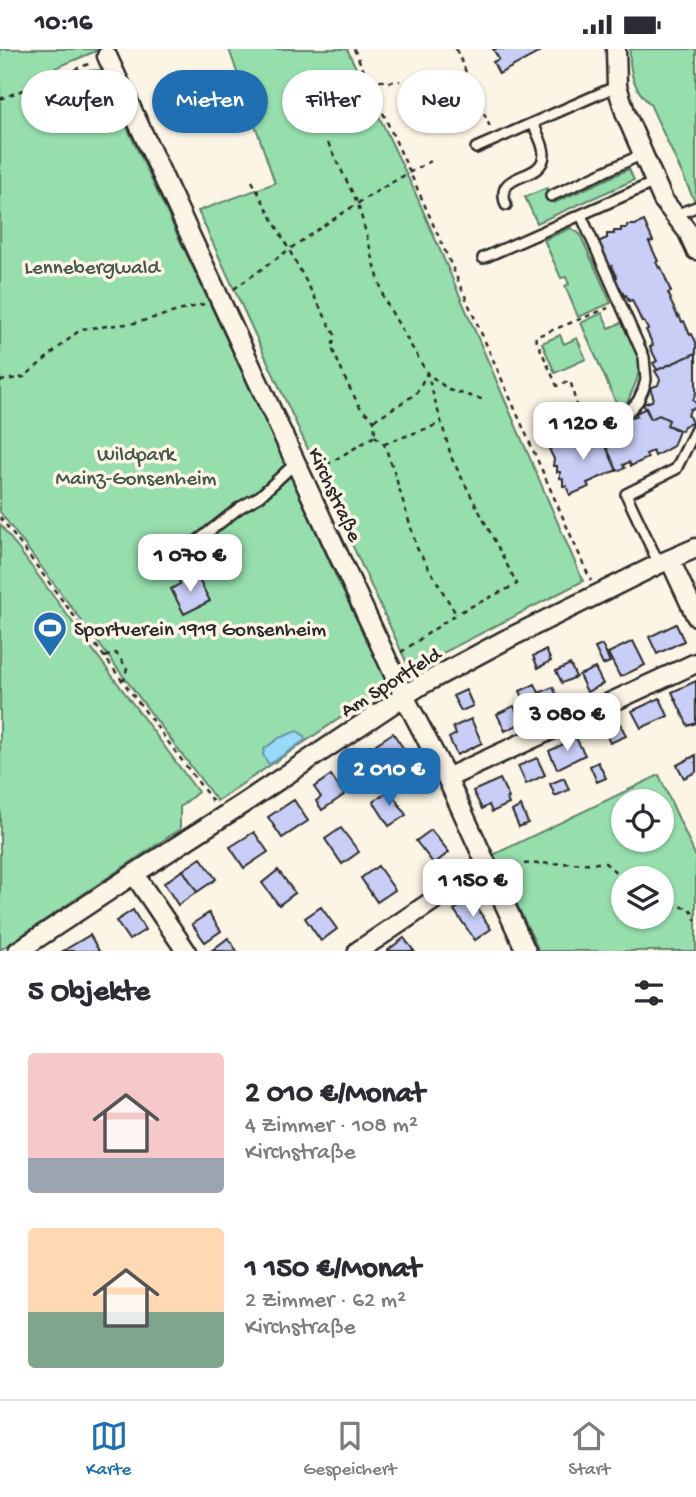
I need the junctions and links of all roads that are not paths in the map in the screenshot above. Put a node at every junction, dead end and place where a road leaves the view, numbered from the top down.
1 (616, 49) edge
2 (109, 55) edge
3 (617, 86) junction
4 (533, 124) junction
5 (476, 148) dead end
6 (643, 154) junction
7 (655, 182) junction
8 (551, 196) dead end
9 (506, 205) dead end
10 (696, 207) edge
11 (581, 215) junction
12 (675, 215) junction
13 (696, 250) edge
14 (483, 258) dead end
15 (696, 429) edge
16 (559, 440) dead end
17 (306, 468) junction
18 (696, 548) edge
19 (182, 553) dead end
20 (665, 562) junction
21 (696, 616) edge
22 (696, 663) edge
23 (404, 696) junction
24 (447, 778) junction
25 (487, 867) junction
26 (134, 874) junction
27 (18, 951) edge
28 (187, 951) edge
29 (358, 951) edge
30 (526, 951) edge

1 - 3 street
2 - 17 street, Kirchstraße
3 - 4 lane
3 - 6 street
4 - 5 lane
4 - 9 lane
6 - 7 street
6 - 8 lane
7 - 11 lane
7 - 12 street
10 - 12 lane
11 - 14 lane
11 - 16 lane
12 - 13 street
15 - 20 lane
17 - 19 lane
17 - 23 street, Kirchstraße
18 - 20 street, Am Sportfeld
20 - 21 street
20 - 23 street, Am Sportfeld
22 - 24 street
23 - 24 street, Kirchstraße
23 - 26 street, Am Sportfeld
24 - 25 street, Kirchstraße
25 - 29 street
25 - 30 street, Kirchstraße
26 - 27 street, Am Sportfeld
26 - 28 street

